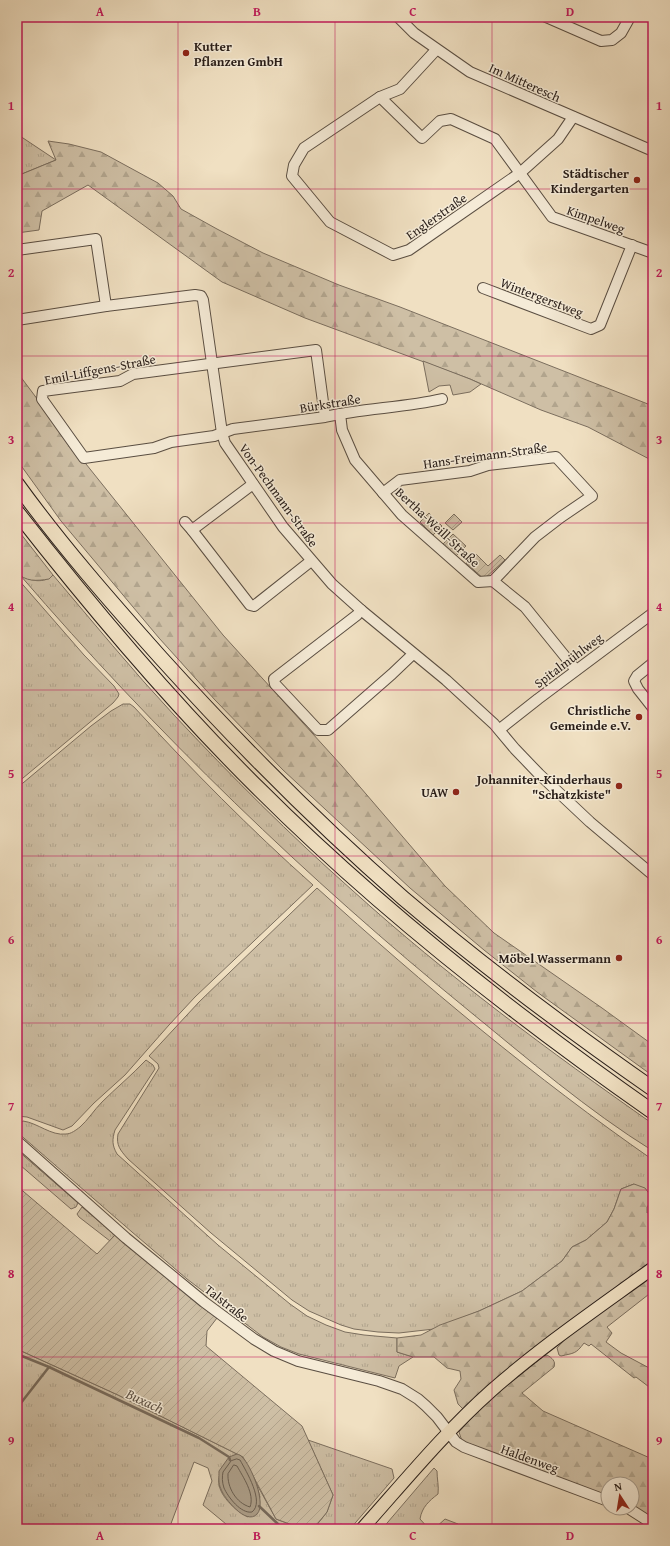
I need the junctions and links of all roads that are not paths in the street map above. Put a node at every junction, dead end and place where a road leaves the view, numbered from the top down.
1 (398, 17) edge
2 (546, 17) edge
3 (630, 17) edge
4 (436, 50) junction
5 (380, 97) junction
6 (573, 118) junction
7 (653, 150) edge
8 (520, 173) junction
9 (632, 245) junction
10 (17, 250) edge
11 (653, 253) edge
12 (484, 288) dead end
13 (106, 306) junction
14 (17, 320) edge
15 (212, 363) junction
16 (442, 399) dead end
17 (340, 414) junction
18 (325, 417) junction
19 (222, 433) junction
20 (17, 484) edge
21 (253, 484) junction
22 (383, 493) junction
23 (17, 512) edge
24 (185, 522) dead end
25 (192, 530) junction
26 (311, 561) junction
27 (494, 581) junction
28 (361, 610) junction
29 (652, 615) edge
30 (413, 654) junction
31 (653, 663) edge
32 (576, 670) junction
33 (653, 708) edge
34 (500, 729) junction
35 (653, 875) edge
36 (653, 1089) edge
37 (653, 1112) edge
38 (17, 1141) edge
39 (653, 1268) edge
40 (448, 1432) junction
41 (600, 1498) edge
42 (640, 1516) edge
43 (653, 1524) edge
44 (364, 1528) edge

1 - 4 street, Im Mitteresch
2 - 3 street
4 - 5 street, Englerstraße
4 - 6 street, Im Mitteresch
5 - 8 street, Kimpelweg
5 - 8 street, Englerstraße
6 - 7 street, Im Mitteresch
6 - 8 street, Englerstraße
8 - 9 street, Kimpelweg
9 - 11 street, Kimpelweg
9 - 12 street, Wintergerstweg
10 - 13 street
13 - 14 street
13 - 15 street, Von-Pechmann-Straße
15 - 18 street
15 - 19 street, Von-Pechmann-Straße
15 - 19 street, Emil-Liffgens-Straße
16 - 17 street, Bürkstraße
17 - 18 street, Bürkstraße
17 - 22 street, Bertha-Weill-Straße
18 - 19 street, Bürkstraße
19 - 21 street, Von-Pechmann-Straße
20 - 36 highway
21 - 25 street
21 - 26 street, Von-Pechmann-Straße
22 - 27 street, Bertha-Weill-Straße
22 - 27 street, Hans-Freimann-Straße
23 - 37 highway
24 - 25 street
25 - 26 street
26 - 28 street, Von-Pechmann-Straße
27 - 32 street
28 - 30 street, Von-Pechmann-Straße
28 - 30 street
29 - 32 street, Spitalmühlweg
30 - 34 street, Von-Pechmann-Straße
31 - 33 street
32 - 34 street, Spitalmühlweg
34 - 35 street, Von-Pechmann-Straße
38 - 40 street, Talstraße
39 - 40 main road
40 - 41 street, Haldenweg
40 - 44 main road
42 - 43 street

